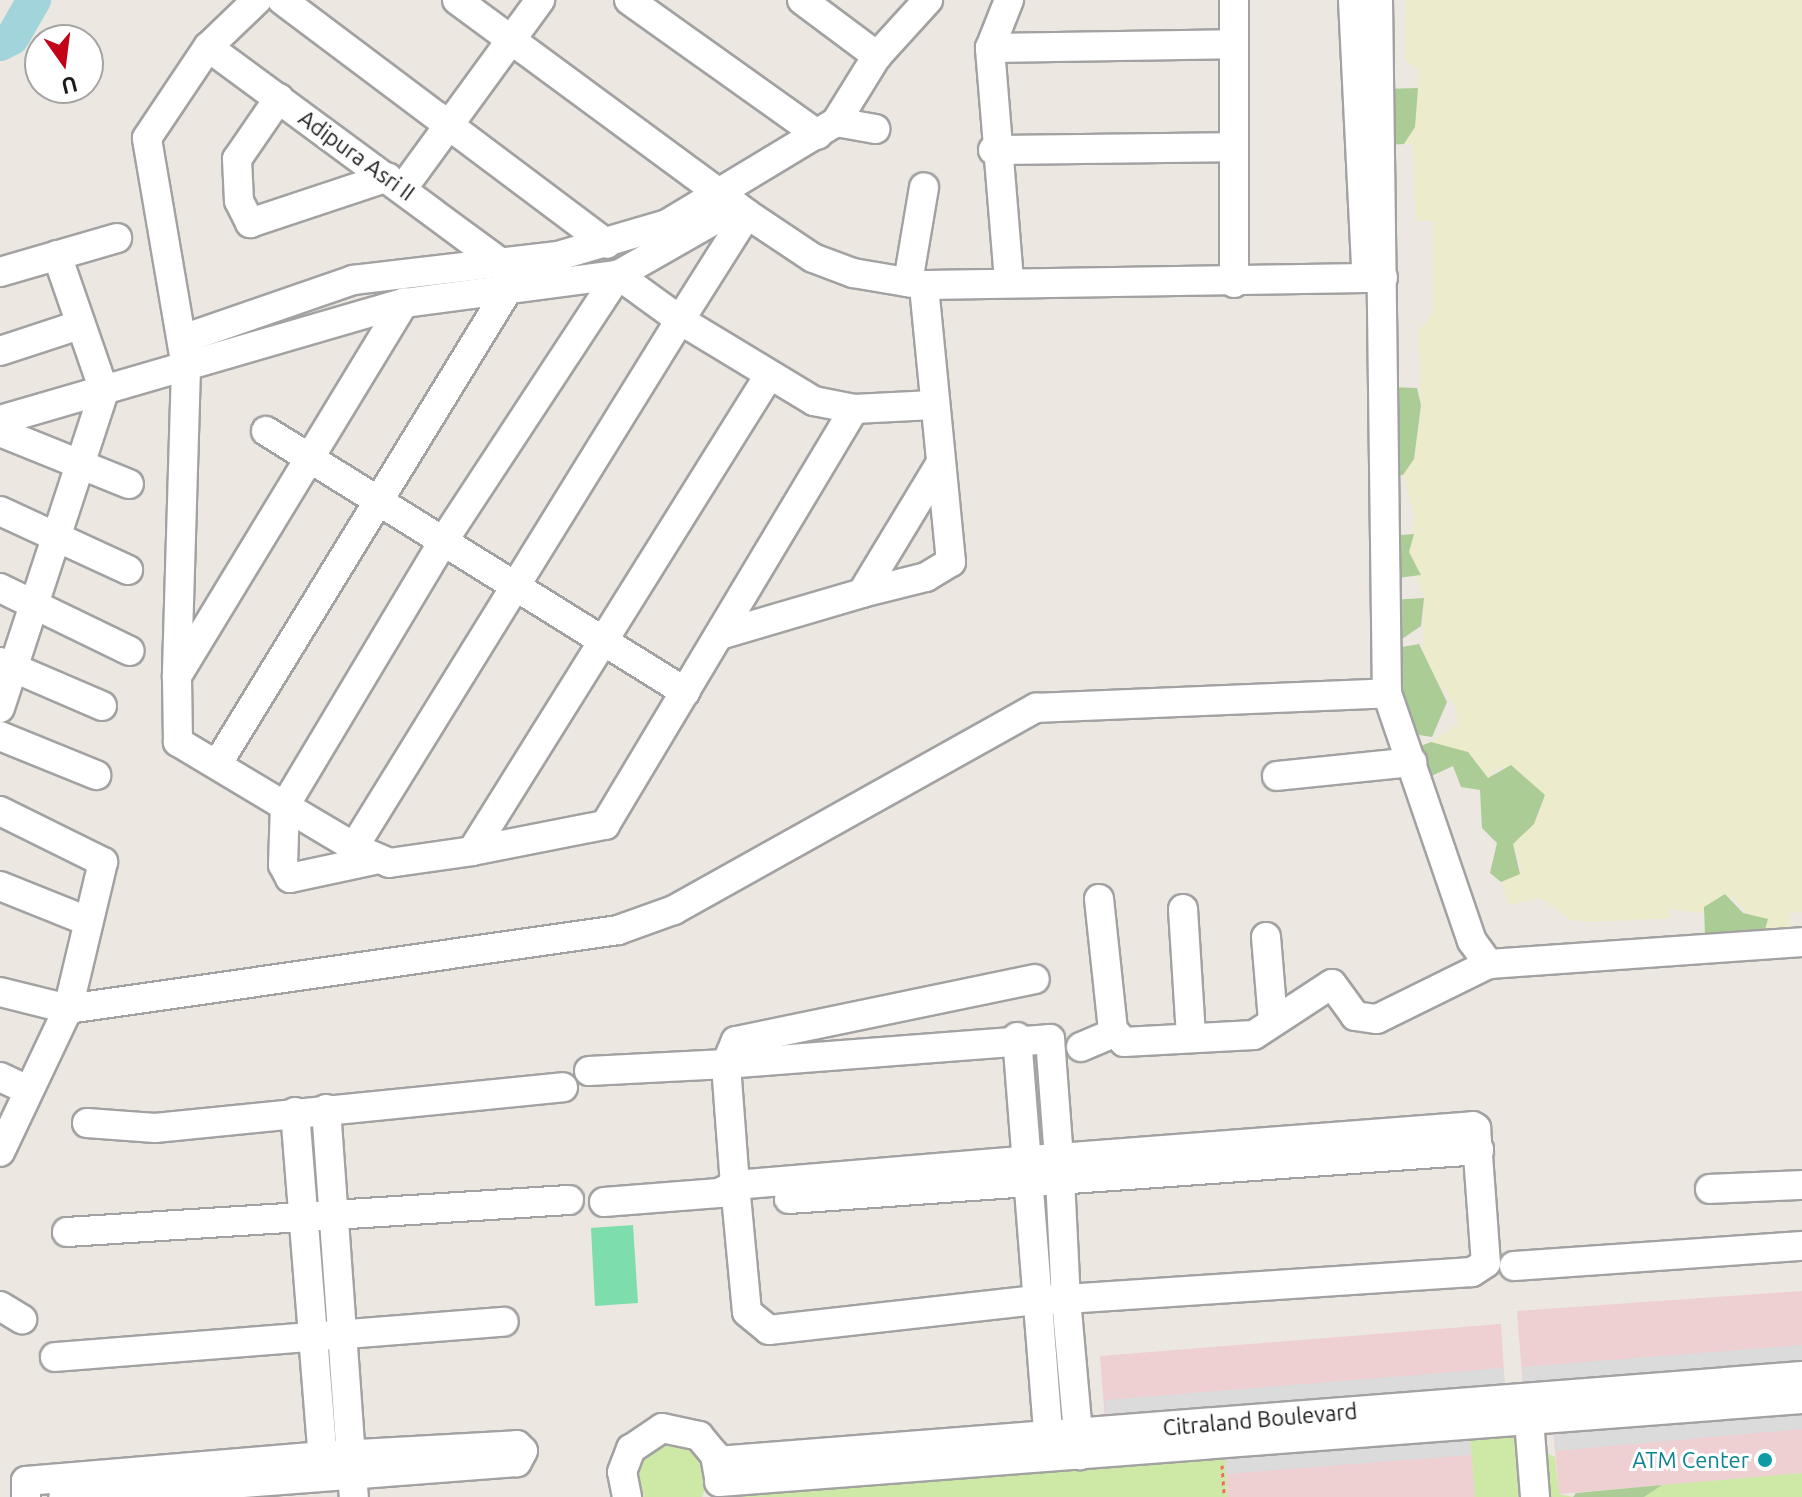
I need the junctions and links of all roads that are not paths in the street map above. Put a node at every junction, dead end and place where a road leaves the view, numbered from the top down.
1 (257, 0) edge
2 (282, 0) edge
3 (457, 0) edge
4 (540, 0) edge
5 (629, 0) edge
6 (802, 0) edge
7 (928, 0) edge
8 (1009, 0) edge
9 (1234, 0) edge
10 (1353, 0) edge
11 (1378, 0) edge
12 (513, 39) junction
13 (1233, 44) junction
14 (208, 47) junction
15 (990, 48) junction
16 (877, 56) junction
17 (279, 98) junction
18 (453, 123) junction
19 (827, 128) junction
20 (875, 129) dead end
21 (1233, 147) junction
22 (993, 150) junction
23 (396, 183) junction
24 (924, 187) dead end
25 (735, 205) junction
26 (117, 238) dead end
27 (607, 244) junction
28 (57, 255) junction
29 (0, 272) edge
30 (618, 275) junction
31 (505, 278) junction
32 (1009, 280) junction
33 (1234, 283) junction
34 (916, 284) junction
35 (1375, 287) junction
36 (404, 303) junction
37 (680, 320) junction
38 (79, 325) junction
39 (0, 351) edge
40 (184, 353) junction
41 (768, 377) junction
42 (104, 391) junction
43 (933, 405) junction
44 (854, 409) junction
45 (0, 420) edge
46 (266, 431) dead end
47 (0, 432) edge
48 (311, 455) junction
49 (939, 466) junction
50 (80, 469) junction
51 (129, 484) dead end
52 (381, 498) junction
53 (0, 511) edge
54 (58, 537) junction
55 (444, 540) junction
56 (128, 570) dead end
57 (0, 588) edge
58 (519, 588) junction
59 (862, 593) junction
60 (35, 604) junction
61 (723, 634) junction
62 (603, 642) junction
63 (130, 651) dead end
64 (7, 665) edge
65 (177, 676) junction
66 (686, 692) junction
67 (1387, 693) junction
68 (102, 706) dead end
69 (0, 708) edge
70 (0, 736) edge
71 (1412, 762) junction
72 (218, 763) junction
73 (96, 775) dead end
74 (1277, 776) dead end
75 (285, 806) junction
76 (0, 811) edge
77 (472, 851) junction
78 (364, 854) junction
79 (0, 886) edge
80 (1099, 899) dead end
81 (1183, 909) dead end
82 (85, 920) junction
83 (1266, 937) dead end
84 (1802, 942) edge
85 (1489, 964) junction
86 (1035, 979) dead end
87 (0, 992) edge
88 (68, 1009) junction
89 (884, 1012) junction
90 (1273, 1021) junction
91 (1114, 1033) junction
92 (1017, 1037) junction
93 (1191, 1037) junction
94 (887, 1047) junction
95 (1081, 1047) dead end
96 (726, 1064) junction
97 (589, 1071) dead end
98 (0, 1077) edge
99 (563, 1087) dead end
100 (28, 1090) junction
101 (326, 1109) junction
102 (295, 1112) junction
103 (87, 1123) dead end
104 (0, 1152) edge
105 (1060, 1170) junction
106 (1025, 1173) junction
107 (1802, 1185) edge
108 (1710, 1189) dead end
109 (731, 1194) junction
110 (569, 1200) dead end
111 (604, 1202) dead end
112 (331, 1220) junction
113 (301, 1221) junction
114 (67, 1232) dead end
115 (1802, 1246) edge
116 (1514, 1266) dead end
117 (1066, 1299) junction
118 (1036, 1300) junction
119 (504, 1322) dead end
120 (340, 1334) junction
121 (309, 1336) junction
122 (55, 1357) dead end
123 (1802, 1376) edge
124 (1802, 1399) edge
125 (1468, 1414) junction
126 (1529, 1420) junction
127 (1079, 1444) junction
128 (1049, 1446) junction
129 (338, 1476) edge
130 (717, 1480) edge
131 (26, 1497) edge
132 (63, 1497) edge
133 (627, 1497) edge
134 (1535, 1497) edge

1 - 14 street
2 - 18 street
3 - 12 street
4 - 12 street
5 - 19 street
6 - 16 street
7 - 16 street
8 - 15 street
9 - 13 street
10 - 35 street
11 - 35 street
12 - 18 street
12 - 25 street
13 - 15 street
13 - 21 street
14 - 17 street, Adipura Asri II
14 - 40 street
15 - 22 street
16 - 19 street
17 - 23 street, Adipura Asri II
17 - 23 street
18 - 23 street
18 - 27 street
19 - 20 street
19 - 25 street
21 - 22 street
21 - 33 street
22 - 32 street
23 - 31 street, Adipura Asri II
24 - 34 street
25 - 27 street
25 - 30 street
25 - 34 street
25 - 37 street
26 - 28 street
27 - 31 street
28 - 29 street
28 - 38 street
30 - 31 street
30 - 37 street
30 - 55 street
31 - 36 street
31 - 40 street
31 - 52 street
32 - 33 street
32 - 34 street
33 - 35 street
34 - 43 street
35 - 67 street
36 - 40 street
36 - 48 street
37 - 41 street
37 - 58 street
38 - 39 street
38 - 42 street
40 - 42 street
40 - 65 street
41 - 44 street
41 - 62 street
42 - 45 street
42 - 50 street
43 - 44 street
43 - 49 street
44 - 61 street
46 - 48 street
47 - 50 street
48 - 52 street
48 - 65 street
49 - 59 street
49 - 59 street
50 - 51 street
50 - 54 street
52 - 55 street
52 - 72 street
53 - 54 street
54 - 56 street
54 - 60 street
55 - 58 street
55 - 75 street
57 - 60 street
58 - 62 street
58 - 78 street
59 - 61 street
60 - 63 street
60 - 64 street
61 - 66 street
62 - 66 street
62 - 77 street
64 - 68 street
64 - 69 street
65 - 72 street
66 - 77 street
67 - 71 street
67 - 88 street
70 - 73 street
71 - 74 street
71 - 85 street
72 - 75 street
75 - 78 street
75 - 78 street
76 - 82 street
77 - 78 street
79 - 82 street
80 - 91 street
81 - 93 street
82 - 88 street
83 - 90 street
84 - 85 street
85 - 90 street
86 - 89 street
87 - 88 street
88 - 100 street
89 - 94 street
89 - 96 street
90 - 93 street
91 - 93 street
91 - 95 street
92 - 94 street
92 - 105 street
92 - 106 street
94 - 96 street
96 - 97 street
96 - 109 street
98 - 100 street
99 - 101 street
100 - 104 street
101 - 102 street
101 - 112 street
102 - 103 street
102 - 113 street
105 - 106 street
105 - 117 street
105 - 117 street
106 - 109 street
106 - 118 street
107 - 108 street
109 - 111 street
109 - 118 street
110 - 112 street
112 - 113 street
112 - 120 street
113 - 114 street
113 - 121 street
115 - 116 street
117 - 118 street
117 - 127 street
118 - 128 street
119 - 120 street
120 - 121 street
120 - 129 street
121 - 122 street
121 - 129 street
123 - 125 street, Citraland Boulevard
124 - 126 street, Citraland Boulevard
125 - 126 street, Citraland Boulevard
125 - 127 street, Citraland Boulevard
125 - 127 street, Citraland Boulevard
126 - 134 street
127 - 128 street, Citraland Boulevard
128 - 130 street, Citraland Boulevard
129 - 129 street
129 - 131 street
129 - 132 street
130 - 133 street, Citraland Boulevard

